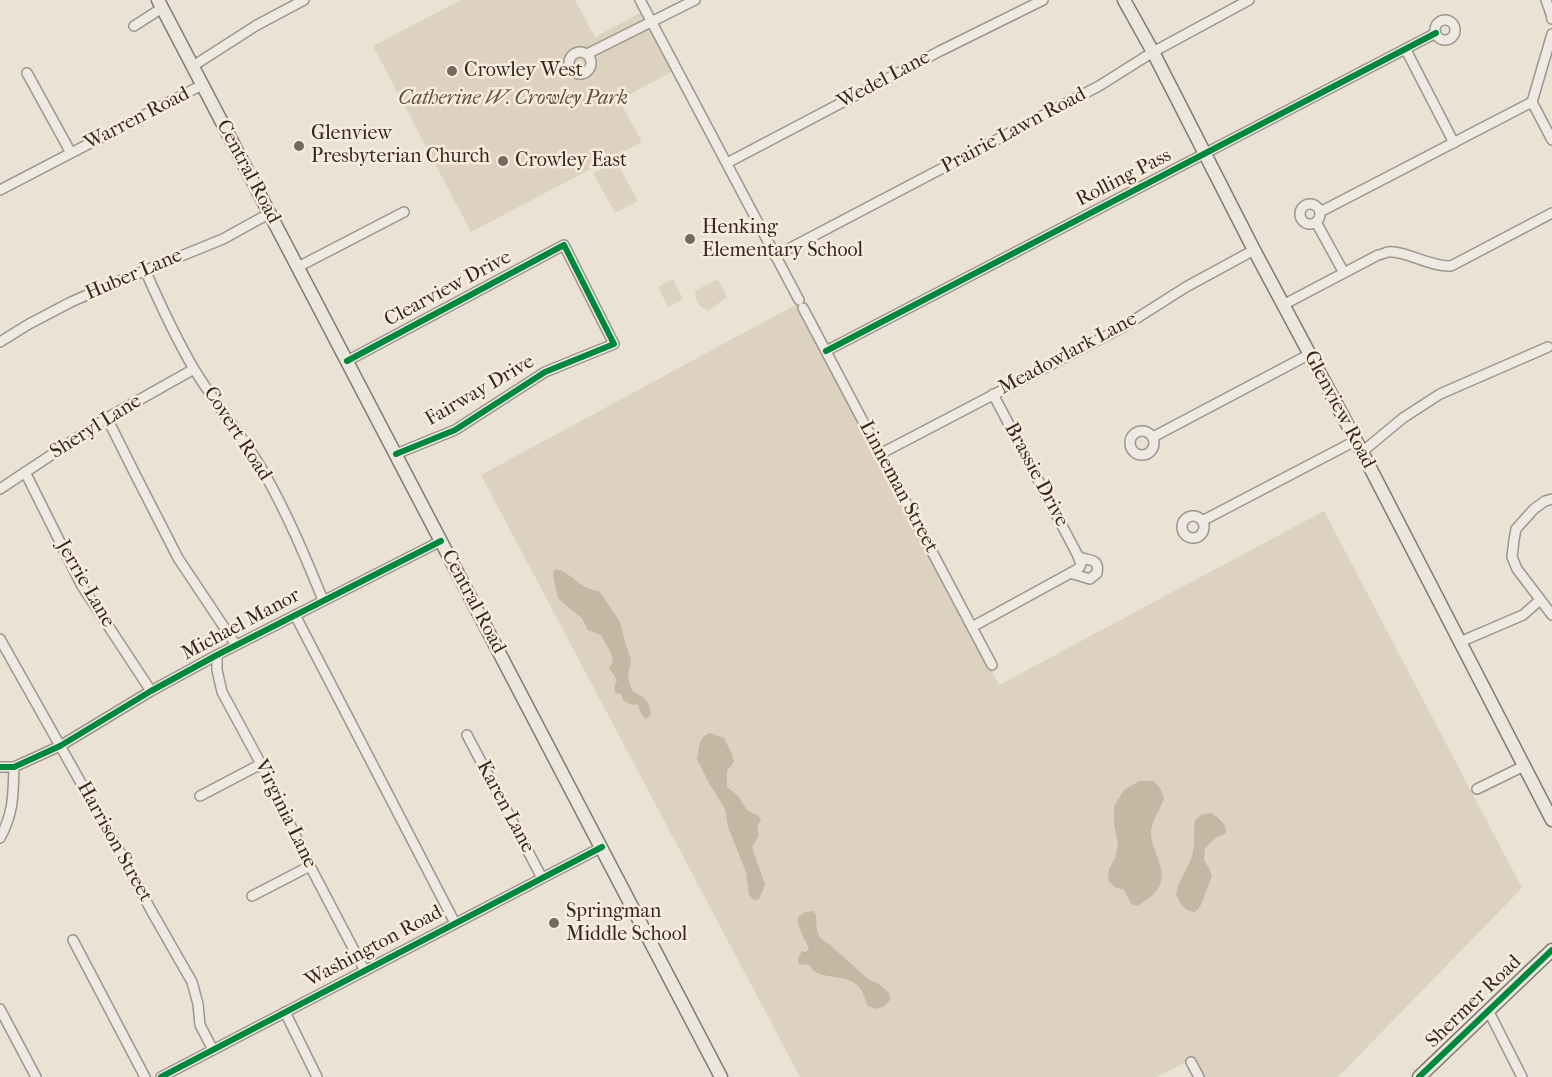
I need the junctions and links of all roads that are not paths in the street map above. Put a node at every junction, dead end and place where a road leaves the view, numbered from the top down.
1 (304, 0) edge
2 (640, 0) edge
3 (694, 0) edge
4 (1043, 0) edge
5 (1125, 0) edge
6 (1249, 0) edge
7 (1546, 0) edge
8 (160, 4) edge
9 (1552, 19) edge
10 (652, 22) junction
11 (134, 26) dead end
12 (1436, 33) dead end
13 (1552, 34) edge
14 (1406, 50) junction
15 (1153, 52) junction
16 (587, 54) dead end
17 (193, 66) junction
18 (1548, 66) edge
19 (27, 74) dead end
20 (202, 85) junction
21 (1533, 102) junction
22 (1552, 140) edge
23 (1454, 143) junction
24 (71, 153) junction
25 (1204, 155) junction
26 (727, 164) junction
27 (0, 190) edge
28 (404, 212) dead end
29 (270, 213) junction
30 (1552, 213) edge
31 (564, 245) joint
32 (1254, 250) junction
33 (775, 256) junction
34 (298, 267) junction
35 (145, 270) junction
36 (1344, 273) junction
37 (1283, 305) junction
38 (0, 342) edge
39 (1548, 347) dead end
40 (826, 351) junction
41 (1310, 354) junction
42 (347, 361) junction
43 (194, 369) junction
44 (993, 394) junction
45 (107, 418) junction
46 (1153, 437) dead end
47 (1358, 446) junction
48 (396, 454) junction
49 (880, 454) junction
50 (25, 472) junction
51 (0, 489) edge
52 (1552, 499) edge
53 (1203, 521) dead end
54 (441, 541) junction
55 (1078, 556) junction
56 (1073, 572) junction
57 (323, 600) junction
58 (1540, 600) junction
59 (296, 615) junction
60 (1552, 615) edge
61 (972, 627) junction
62 (0, 639) edge
63 (1460, 642) junction
64 (236, 645) junction
65 (217, 655) junction
66 (992, 665) dead end
67 (151, 691) junction
68 (467, 735) dead end
69 (60, 746) junction
70 (261, 764) junction
71 (1524, 766) junction
72 (0, 767) edge
73 (14, 767) junction
74 (1477, 789) dead end
75 (200, 796) dead end
76 (1552, 820) edge
77 (0, 838) edge
78 (602, 847) junction
79 (310, 866) junction
80 (542, 878) junction
81 (252, 896) dead end
82 (455, 924) junction
83 (73, 940) dead end
84 (1552, 950) edge
85 (365, 971) junction
86 (0, 1009) edge
87 (285, 1012) junction
88 (1489, 1012) junction
89 (213, 1050) junction
90 (1191, 1062) dead end
91 (182, 1066) junction
92 (36, 1077) edge
93 (146, 1077) edge
94 (161, 1077) edge
95 (188, 1077) edge
96 (318, 1077) edge
97 (721, 1077) edge
98 (1198, 1077) edge
99 (1419, 1077) edge
100 (1522, 1077) edge

1 - 17 street
2 - 10 street, Linneman Street
3 - 10 street
4 - 26 street, Wedel Lane
5 - 15 main road, Glenview Road
6 - 15 street, Prairie Lawn Road
7 - 9 street
8 - 11 street
8 - 17 main road, Central Road
10 - 16 street
10 - 26 street, Linneman Street
12 - 14 street, Rolling Pass
13 - 18 street
14 - 23 street
14 - 25 street, Rolling Pass
15 - 25 main road, Glenview Road
15 - 33 street, Prairie Lawn Road
17 - 20 main road, Central Road
18 - 21 street
19 - 24 street, Warren Road
20 - 24 street, Warren Road
20 - 29 main road, Central Road
21 - 22 street
21 - 23 street
23 - 36 street
24 - 27 street, Warren Road
25 - 32 main road, Glenview Road
25 - 40 street, Rolling Pass
26 - 33 street, Linneman Street
28 - 34 street
29 - 34 main road, Central Road
29 - 35 street, Huber Lane
30 - 36 street
31 - 42 street, Clearview Drive
31 - 48 street, Fairway Drive
32 - 37 main road, Glenview Road
32 - 44 street, Meadowlark Lane
33 - 40 street, Linneman Street
34 - 42 main road, Central Road
35 - 38 street, Huber Lane
35 - 43 street, Covert Road
36 - 37 street
37 - 41 main road, Glenview Road
39 - 47 street
40 - 49 street, Linneman Street
41 - 46 street
41 - 47 main road, Glenview Road
42 - 48 main road, Central Road
43 - 45 street, Sheryl Lane
43 - 57 street, Covert Road
44 - 49 street, Meadowlark Lane
44 - 55 street, Brassie Drive
45 - 50 street, Sheryl Lane
45 - 64 street
47 - 53 street
47 - 63 main road, Glenview Road
48 - 54 main road, Central Road
49 - 61 street, Linneman Street
50 - 51 street, Sheryl Lane
50 - 67 street, Jerrie Lane
52 - 58 street
54 - 57 street, Michael Manor
54 - 78 main road, Central Road
55 - 56 street
55 - 56 street, Brassie Drive
56 - 61 street
57 - 59 street, Michael Manor
58 - 60 street
58 - 63 street
59 - 64 street, Michael Manor
59 - 82 street
61 - 66 street, Linneman Street
62 - 69 street, Harrison Street
63 - 71 main road, Glenview Road
64 - 65 street, Michael Manor
65 - 67 street, Michael Manor
65 - 70 street, Virginia Lane
67 - 69 street, Michael Manor
68 - 80 street, Karen Lane
69 - 73 street, Michael Manor
69 - 89 street, Harrison Street
70 - 75 street
70 - 79 street, Virginia Lane
71 - 74 street
71 - 76 main road, Glenview Road
72 - 73 street
73 - 77 street
78 - 80 street, Washington Road
78 - 97 main road, Central Road
79 - 81 street
79 - 85 street, Virginia Lane
80 - 82 street, Washington Road
82 - 85 street, Washington Road
83 - 93 street
84 - 88 main road, Shermer Road
85 - 87 street, Washington Road
86 - 92 street
87 - 89 street, Washington Road
87 - 96 street
88 - 99 main road, Shermer Road
88 - 100 street
89 - 91 street, Washington Road
90 - 98 street
91 - 94 street, Washington Road
91 - 95 street

